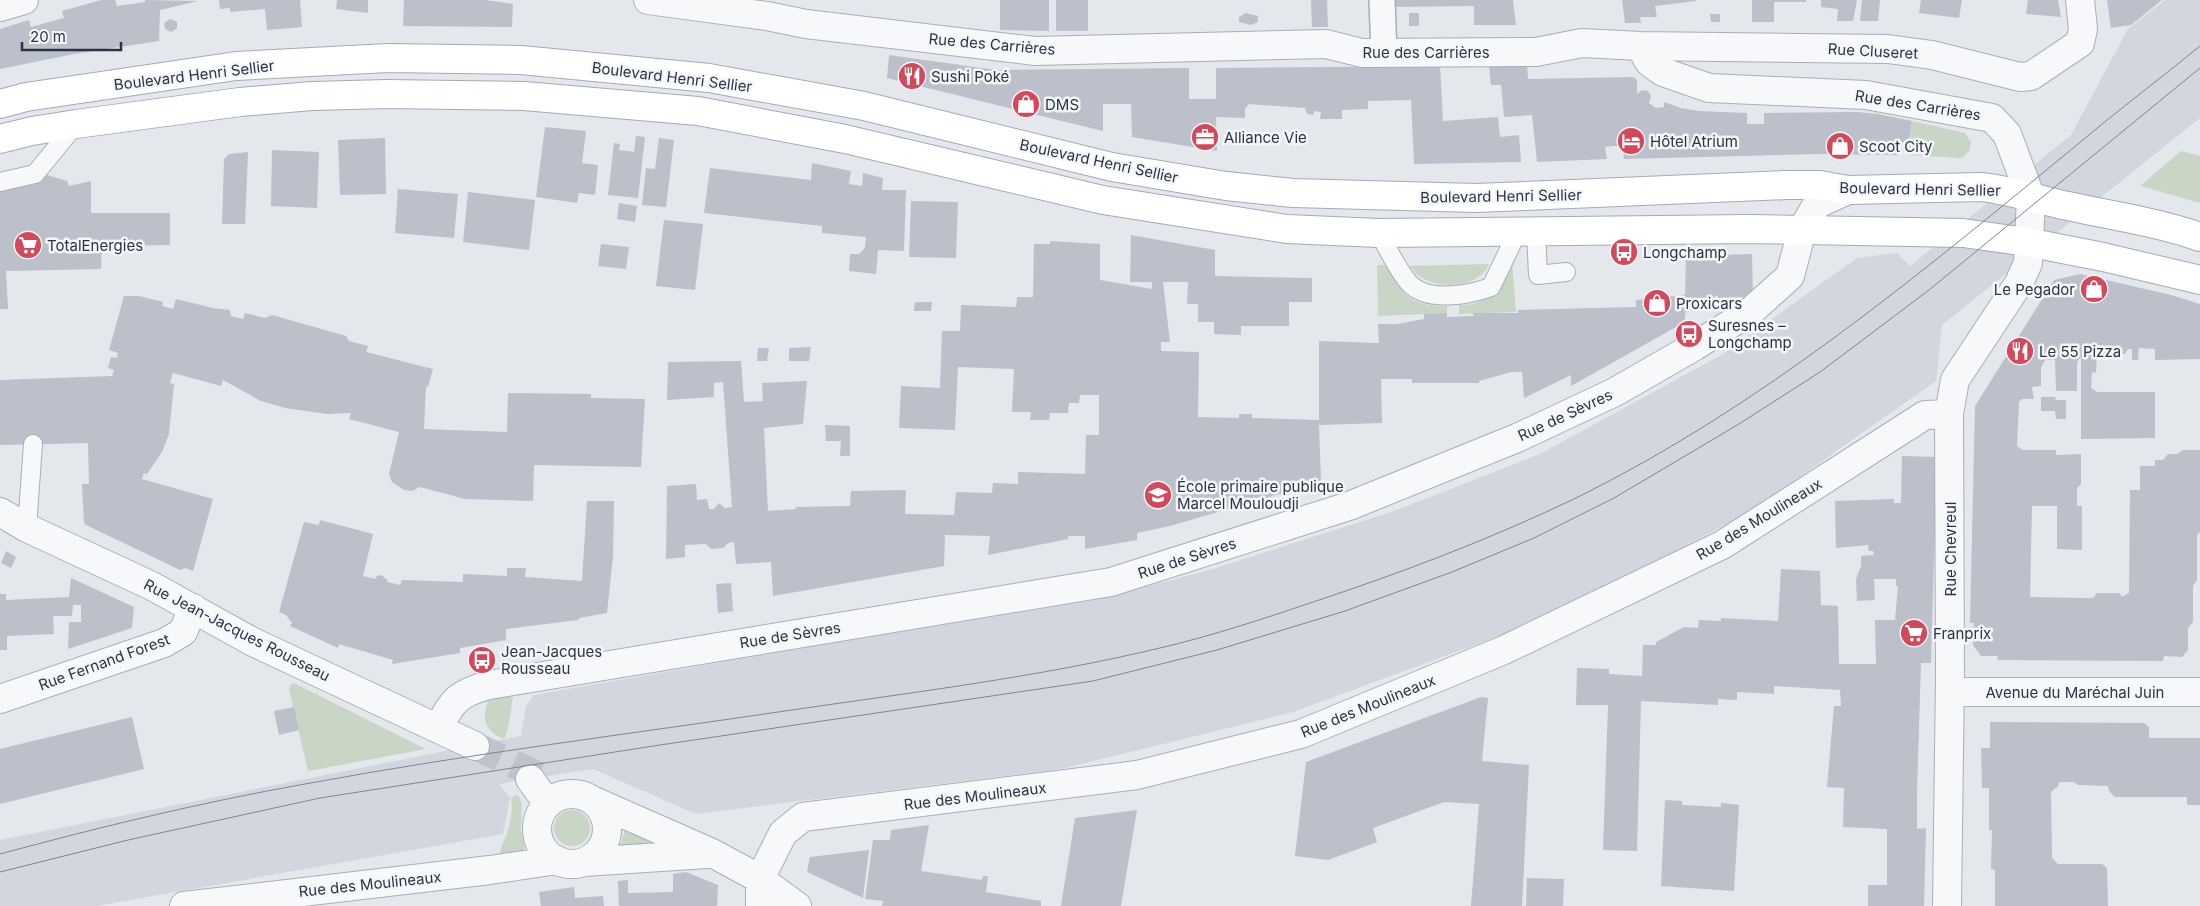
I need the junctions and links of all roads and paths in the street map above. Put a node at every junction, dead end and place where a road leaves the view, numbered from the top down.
1 (24, 0) edge
2 (648, 0) edge
3 (1382, 0) edge
4 (2080, 0) edge
5 (0, 7) edge
6 (1640, 46) junction
7 (1384, 54) junction
8 (0, 104) edge
9 (76, 124) junction
10 (0, 139) edge
11 (0, 182) edge
12 (1848, 190) junction
13 (2031, 206) junction
14 (1802, 230) junction
15 (1527, 232) junction
16 (1379, 233) junction
17 (2200, 237) edge
18 (2027, 242) junction
19 (1566, 272) dead end
20 (2200, 280) edge
21 (1950, 414) junction
22 (33, 444) dead end
23 (0, 512) edge
24 (27, 528) junction
25 (193, 608) junction
26 (1950, 692) junction
27 (2200, 692) edge
28 (0, 699) edge
29 (438, 729) junction
30 (475, 746) tunnel mouth
31 (584, 797) junction
32 (712, 853) junction
33 (557, 860) junction
34 (584, 862) junction
35 (760, 879) junction
36 (184, 906) edge
37 (760, 906) edge
38 (797, 906) edge
39 (1946, 906) edge

1 - 5 street
2 - 7 street, Rue des Carrières
3 - 7 street
4 - 6 street, Rue Cluseret
6 - 7 street, Rue des Carrières
6 - 13 street, Rue des Carrières
8 - 12 main road, Boulevard Henri Sellier
9 - 10 main road, Boulevard Henri Sellier
9 - 11 lane
9 - 16 main road, Boulevard Henri Sellier
12 - 13 main road, Boulevard Henri Sellier
12 - 14 street, Rue de Sèvres
13 - 17 main road, Boulevard Henri Sellier
13 - 18 street, Rue Chevreul
14 - 15 main road, Boulevard Henri Sellier
14 - 18 main road, Boulevard Henri Sellier
14 - 29 street, Rue de Sèvres
15 - 16 main road, Boulevard Henri Sellier
15 - 16 lane
15 - 19 lane
18 - 20 main road, Boulevard Henri Sellier
18 - 21 street, Rue Chevreul
21 - 26 street, Rue Chevreul
21 - 35 street, Rue des Moulineaux
22 - 24 lane
23 - 24 street, Rue Jean-Jacques Rousseau
24 - 25 street, Rue Jean-Jacques Rousseau
25 - 28 street, Rue Fernand Forest
25 - 29 street, Rue Jean-Jacques Rousseau
26 - 27 street, Avenue du Maréchal Juin
26 - 39 street, Rue Chevreul
29 - 30 street, Rue Jean-Jacques Rousseau
31 - 32 street
31 - 33 street
31 - 34 street
32 - 34 street, Rue des Moulineaux
32 - 35 street
33 - 34 street, Rue des Moulineaux
33 - 36 street, Rue des Moulineaux
35 - 37 street
35 - 38 street

